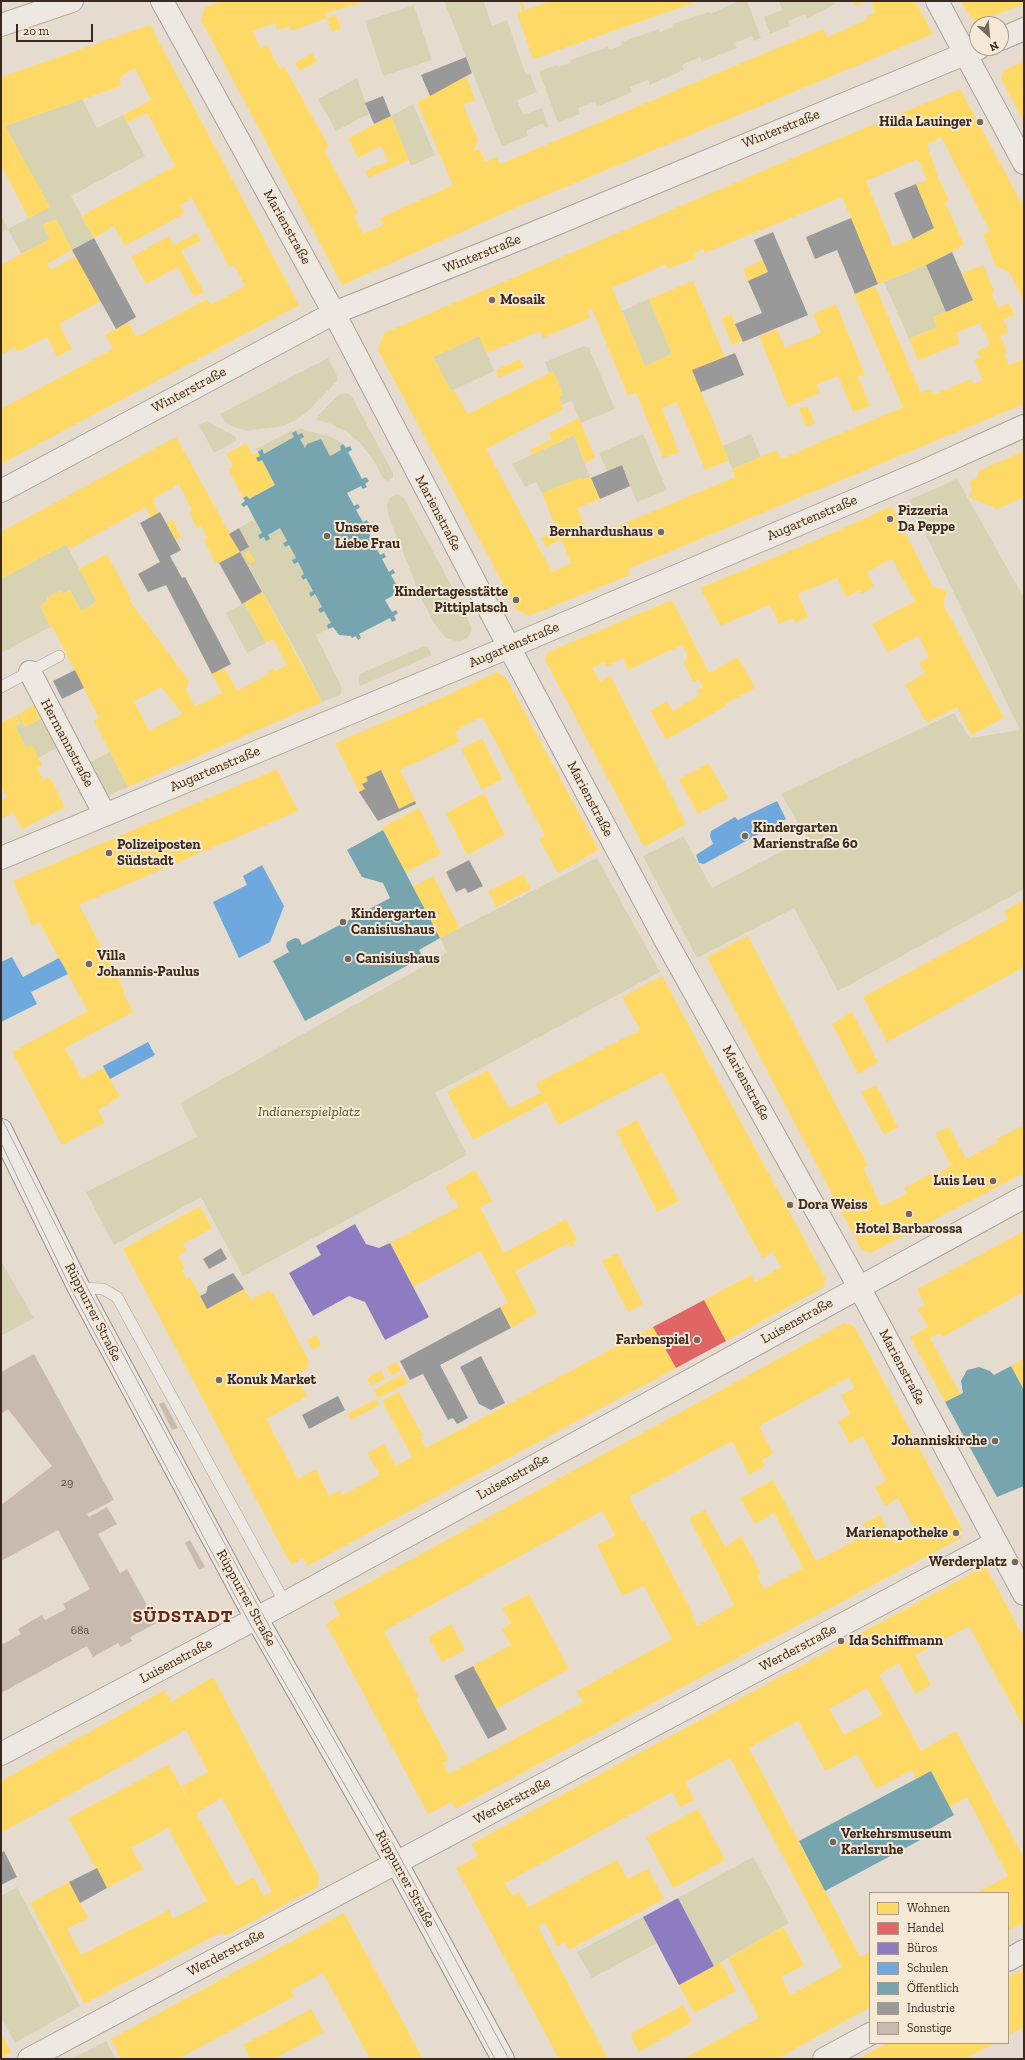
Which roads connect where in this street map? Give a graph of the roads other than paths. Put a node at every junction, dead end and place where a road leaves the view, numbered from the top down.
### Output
1 (72, 1) edge
2 (162, 1) edge
3 (937, 1) edge
4 (1, 25) edge
5 (1024, 29) edge
6 (1009, 36) edge
7 (969, 47) edge
8 (969, 52) edge
9 (974, 56) edge
10 (1024, 163) edge
11 (334, 313) junction
12 (1024, 426) edge
13 (1, 491) edge
14 (509, 647) junction
15 (59, 656) dead end
16 (30, 672) junction
17 (1, 687) edge
18 (105, 815) junction
19 (1, 858) edge
20 (3, 1139) edge
21 (1024, 1197) edge
22 (859, 1287) junction
23 (79, 1288) junction
24 (995, 1543) junction
25 (1024, 1594) edge
26 (285, 1603) junction
27 (256, 1619) junction
28 (1, 1754) edge
29 (396, 1862) junction
30 (1024, 1951) edge
31 (1009, 1959) edge
32 (869, 2035) edge
33 (29, 2059) edge
34 (502, 2059) edge
35 (824, 2059) edge

1 - 4 street
2 - 11 street, Marienstraße
3 - 7 street
5 - 6 street
8 - 11 street, Winterstraße
9 - 10 street
11 - 13 street, Winterstraße
11 - 14 street, Marienstraße
12 - 14 street, Augartenstraße
14 - 18 street, Augartenstraße
14 - 22 street, Marienstraße
15 - 16 lane
16 - 17 lane
16 - 18 street, Hermannstraße
18 - 19 street, Augartenstraße
20 - 23 street, Rüppurrer Straße
21 - 22 street, Luisenstraße
22 - 24 street, Marienstraße
22 - 26 street, Luisenstraße
23 - 26 lane
23 - 27 street, Rüppurrer Straße
24 - 25 street, Marienstraße
24 - 29 street, Werderstraße
26 - 27 street, Luisenstraße
27 - 28 street, Luisenstraße
27 - 29 street, Rüppurrer Straße
29 - 33 street, Werderstraße
29 - 34 street, Rüppurrer Straße
30 - 31 street
32 - 35 street

